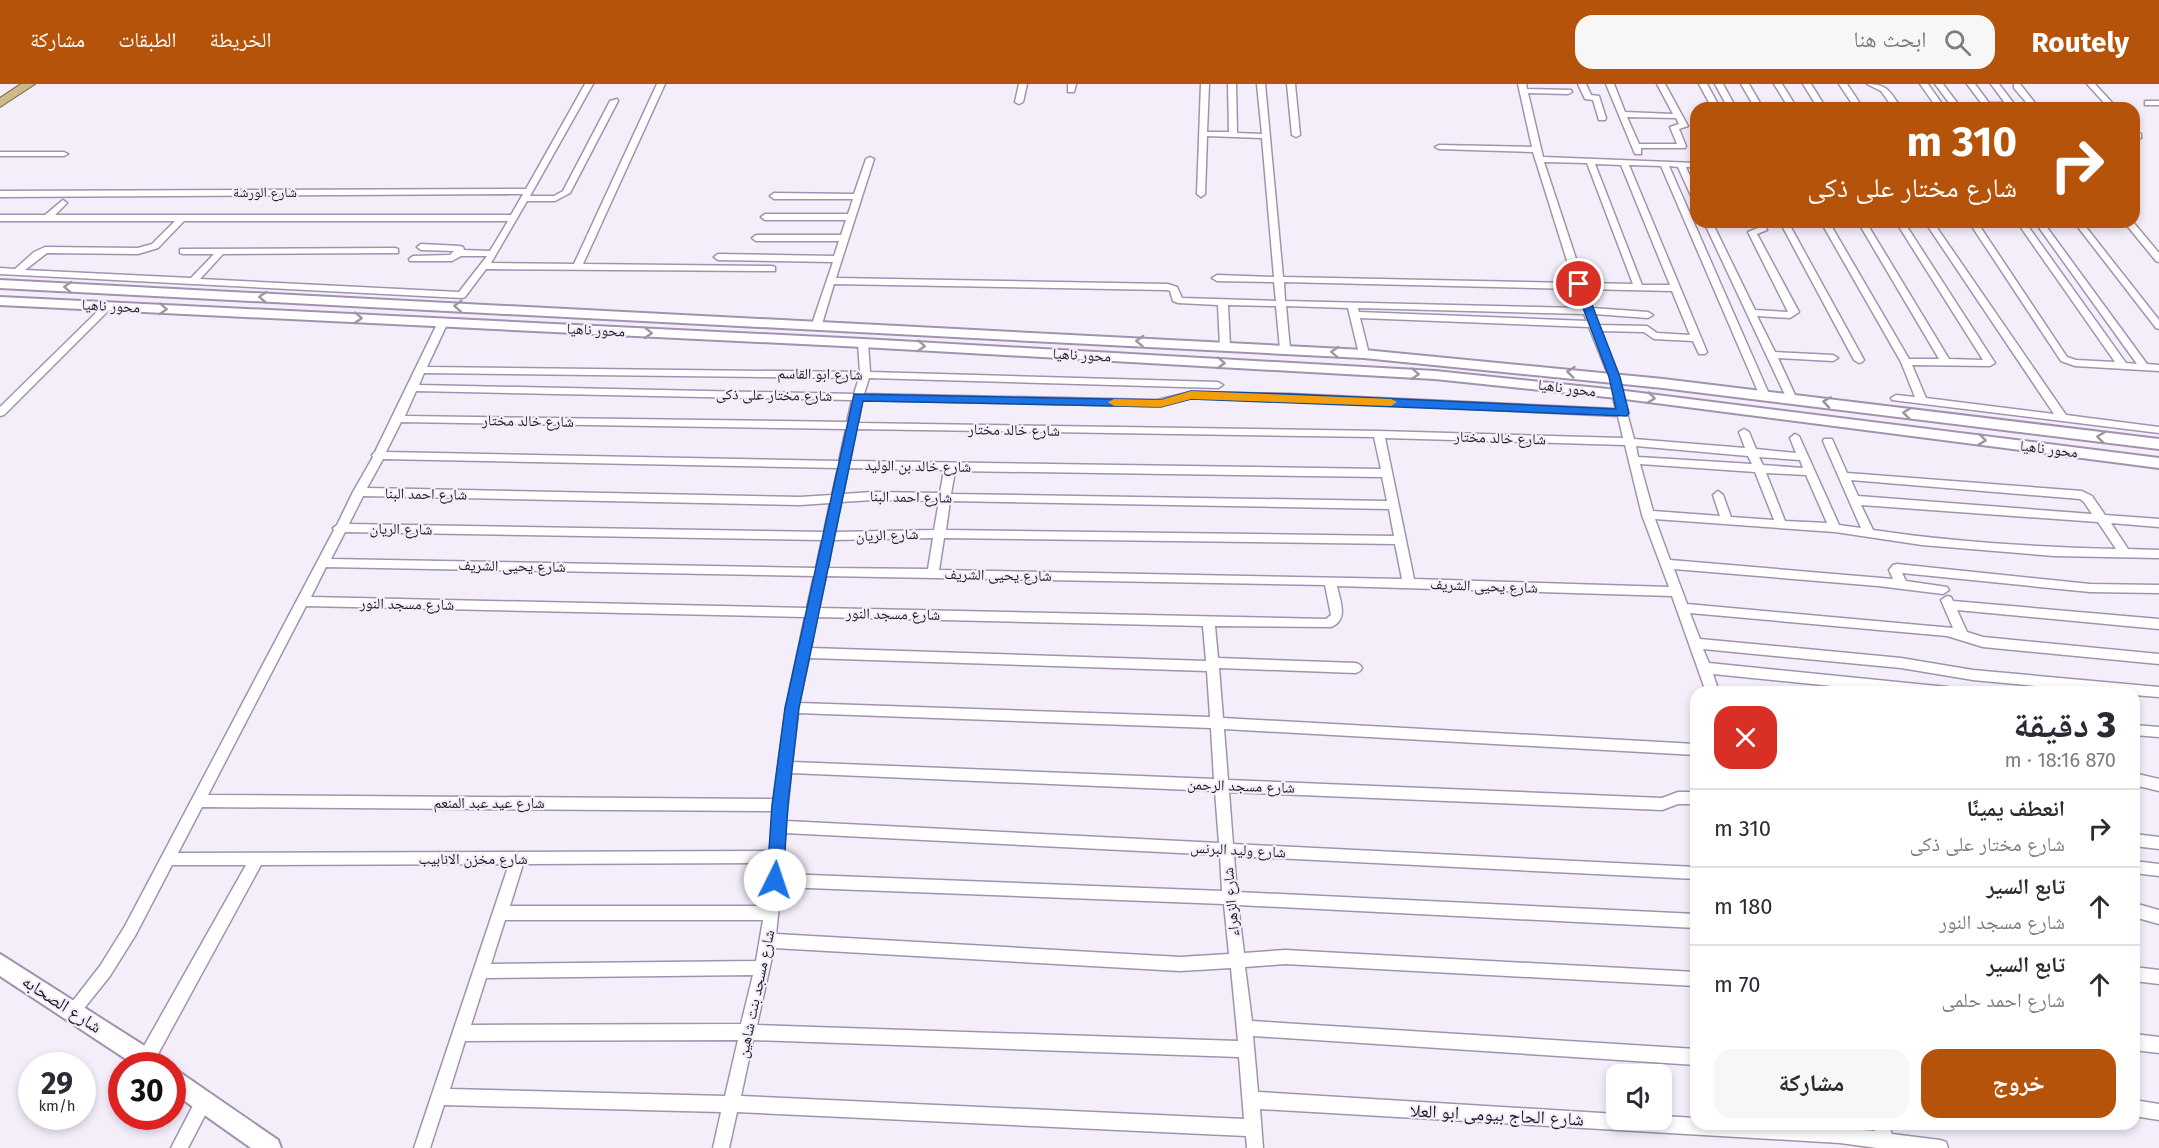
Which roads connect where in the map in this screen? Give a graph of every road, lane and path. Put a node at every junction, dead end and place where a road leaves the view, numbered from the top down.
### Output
1 (10, 84) edge
2 (29, 84) edge
3 (589, 84) edge
4 (661, 84) edge
5 (1023, 84) edge
6 (1205, 84) edge
7 (1232, 84) edge
8 (1261, 84) edge
9 (1291, 84) edge
10 (1582, 84) edge
11 (1610, 84) edge
12 (1661, 84) edge
13 (1703, 84) edge
14 (1719, 84) edge
15 (1744, 84) edge
16 (1778, 84) edge
17 (1807, 84) edge
18 (1843, 84) edge
19 (1871, 84) edge
20 (1924, 84) edge
21 (1939, 84) edge
22 (1971, 84) edge
23 (1995, 84) edge
24 (2091, 84) edge
25 (1886, 86) edge
26 (2017, 86) dead end
27 (1523, 87) edge
28 (0, 90) edge
29 (1568, 92) dead end
30 (614, 101) dead end
31 (1019, 102) dead end
32 (1713, 102) edge
33 (1729, 102) edge
34 (1755, 102) edge
35 (1789, 102) edge
36 (1818, 102) edge
37 (1855, 102) edge
38 (1894, 102) edge
39 (1937, 102) edge
40 (1952, 102) edge
41 (1985, 102) edge
42 (2009, 102) edge
43 (2030, 102) edge
44 (2107, 102) edge
45 (0, 103) edge
46 (2148, 103) dead end
47 (2159, 103) edge
48 (1621, 111) junction
49 (1675, 112) junction
50 (1682, 127) junction
51 (1690, 128) edge
52 (1204, 134) junction
53 (1233, 135) junction
54 (1296, 135) dead end
55 (1265, 136) junction
56 (1635, 146) junction
57 (1439, 147) dead end
58 (0, 154) edge
59 (64, 154) dead end
60 (1538, 155) junction
61 (870, 159) dead end
62 (1590, 160) junction
63 (1624, 162) junction
64 (1643, 163) junction
65 (1664, 164) junction
66 (1681, 164) junction
67 (1690, 165) edge
68 (1690, 177) edge
69 (0, 194) edge
70 (1201, 194) dead end
71 (527, 195) junction
72 (774, 196) dead end
73 (858, 196) junction
74 (63, 203) dead end
75 (765, 217) dead end
76 (852, 217) junction
77 (0, 218) edge
78 (46, 218) junction
79 (182, 218) junction
80 (514, 218) junction
81 (1690, 224) edge
82 (1692, 228) edge
83 (1711, 228) edge
84 (1763, 228) edge
85 (1787, 228) edge
86 (1829, 228) edge
87 (1866, 228) edge
88 (1904, 228) edge
89 (1933, 228) edge
90 (1977, 228) edge
91 (2025, 228) edge
92 (2043, 228) edge
93 (2083, 228) edge
94 (2133, 228) edge
95 (756, 238) dead end
96 (845, 238) junction
97 (422, 247) dead end
98 (183, 251) dead end
99 (221, 251) junction
100 (395, 251) dead end
101 (458, 253) junction
102 (493, 254) junction
103 (718, 257) dead end
104 (413, 259) dead end
105 (838, 259) junction
106 (2159, 259) edge
107 (484, 266) junction
108 (577, 267) junction
109 (772, 269) dead end
110 (0, 271) edge
111 (17, 272) junction
112 (1217, 278) dead end
113 (1278, 279) junction
114 (193, 281) junction
115 (832, 281) junction
116 (0, 284) edge
117 (1579, 284) junction
118 (1638, 286) junction
119 (1676, 288) junction
120 (0, 302) edge
121 (1223, 302) junction
122 (1280, 303) junction
123 (108, 306) junction
124 (516, 310) junction
125 (1353, 310) junction
126 (1588, 311) junction
127 (1751, 314) junction
128 (1648, 315) dead end
129 (443, 322) junction
130 (817, 324) junction
131 (506, 326) junction
132 (1594, 326) junction
133 (2159, 326) edge
134 (1696, 338) junction
135 (863, 343) junction
136 (1225, 346) junction
137 (1285, 350) junction
138 (1702, 352) dead end
139 (1364, 354) junction
140 (1771, 355) junction
141 (1833, 358) dead end
142 (1860, 360) dead end
143 (1905, 362) junction
144 (1946, 363) junction
145 (2123, 366) junction
146 (2145, 368) junction
147 (2159, 368) edge
148 (422, 370) junction
149 (865, 375) junction
150 (1614, 377) junction
151 (1218, 386) dead end
152 (412, 388) junction
153 (1617, 394) junction
154 (1764, 394) junction
155 (858, 397) junction
156 (1791, 397) junction
157 (1896, 398) dead end
158 (1922, 402) junction
159 (0, 413) edge
160 (1623, 413) junction
161 (398, 419) junction
162 (2063, 419) junction
163 (852, 428) junction
164 (2159, 430) edge
165 (1744, 432) dead end
166 (1379, 434) junction
167 (1795, 438) dead end
168 (1828, 441) dead end
169 (1630, 442) junction
170 (2159, 444) edge
171 (1752, 453) junction
172 (377, 455) junction
173 (1803, 457) junction
174 (1633, 460) junction
175 (2159, 463) edge
176 (844, 465) junction
177 (950, 467) junction
178 (1758, 468) junction
179 (1810, 472) junction
180 (1386, 473) junction
181 (1842, 476) junction
182 (358, 492) junction
183 (1718, 495) dead end
184 (945, 498) junction
185 (838, 499) junction
186 (1853, 500) junction
187 (1393, 505) junction
188 (1648, 515) junction
189 (2102, 519) junction
190 (1727, 520) junction
191 (2159, 523) edge
192 (1781, 524) junction
193 (339, 528) junction
194 (1835, 528) junction
195 (1868, 532) junction
196 (938, 534) junction
197 (830, 536) junction
198 (1399, 540) junction
199 (2125, 553) junction
200 (2159, 554) edge
201 (321, 563) junction
202 (1665, 564) junction
203 (823, 571) junction
204 (1936, 572) junction
205 (933, 574) junction
206 (1330, 581) junction
207 (1409, 583) junction
208 (1901, 584) junction
209 (2159, 589) edge
210 (1943, 590) junction
211 (1675, 592) junction
212 (302, 601) junction
213 (1950, 605) junction
214 (1681, 608) junction
215 (813, 612) junction
216 (1209, 621) junction
217 (2159, 624) edge
218 (1962, 635) junction
219 (1695, 643) junction
220 (804, 653) junction
221 (2159, 659) edge
222 (1212, 664) junction
223 (1356, 668) dead end
224 (1705, 668) junction
225 (1711, 686) edge
226 (1886, 686) edge
227 (2093, 686) edge
228 (2140, 690) edge
229 (2159, 692) edge
230 (792, 708) junction
231 (1217, 723) junction
232 (2140, 730) edge
233 (2159, 732) edge
234 (1690, 750) edge
235 (784, 767) junction
236 (2140, 779) edge
237 (2159, 785) edge
238 (1222, 786) junction
239 (1690, 798) edge
240 (198, 801) junction
241 (780, 805) junction
242 (778, 827) junction
243 (2140, 841) edge
244 (2159, 843) edge
245 (1227, 849) junction
246 (777, 857) junction
247 (168, 859) junction
248 (518, 859) junction
249 (256, 860) junction
250 (2140, 868) edge
251 (2159, 870) edge
252 (1690, 873) edge
253 (775, 880) junction
254 (1230, 898) junction
255 (2140, 912) edge
256 (500, 913) junction
257 (772, 913) junction
258 (2159, 917) edge
259 (1690, 921) edge
260 (768, 941) junction
261 (1237, 960) junction
262 (0, 964) edge
263 (762, 968) junction
264 (481, 971) junction
265 (2140, 975) edge
266 (2159, 977) edge
267 (1690, 979) edge
268 (73, 1011) junction
269 (1245, 1028) junction
270 (749, 1032) junction
271 (460, 1033) junction
272 (2140, 1043) edge
273 (2159, 1045) edge
274 (1247, 1049) junction
275 (135, 1052) edge
276 (155, 1052) edge
277 (1690, 1057) edge
278 (186, 1087) edge
279 (439, 1097) junction
280 (205, 1100) junction
281 (1252, 1100) junction
282 (732, 1104) junction
283 (2140, 1109) edge
284 (2159, 1112) edge
285 (1690, 1126) edge
286 (1253, 1128) junction
287 (1756, 1130) edge
288 (1882, 1130) edge
289 (1888, 1144) edge
290 (179, 1148) edge
291 (270, 1148) edge
292 (422, 1148) edge
293 (721, 1148) edge
294 (1255, 1148) edge
295 (1940, 1148) edge

1 - 28 main road
2 - 45 main road
3 - 71 street
4 - 108 street
5 - 31 street
6 - 52 street
7 - 53 street
8 - 55 street
9 - 54 street
10 - 48 street
11 - 48 street
12 - 49 street
13 - 32 street
14 - 33 street
15 - 34 street
16 - 35 street
17 - 36 street
18 - 37 street
19 - 25 street
20 - 39 street
21 - 40 street
22 - 41 street
23 - 42 street
24 - 44 street
25 - 38 street
26 - 43 street
27 - 29 street
27 - 60 street
30 - 71 street, شارع الورشة
46 - 47 street
48 - 49 street
48 - 56 street
49 - 50 street
50 - 51 street
50 - 56 street
52 - 53 street
52 - 70 street
53 - 55 street
55 - 113 street
56 - 64 street
57 - 60 street
58 - 59 street
60 - 62 street
60 - 117 street
61 - 73 street
62 - 63 street
62 - 118 street
63 - 64 street
63 - 119 street
64 - 65 street
65 - 66 street
65 - 81 street
66 - 67 street
66 - 68 street
69 - 71 street, شارع الورشة
71 - 80 street
72 - 73 street
73 - 76 street
74 - 78 street
75 - 76 street
76 - 96 street
77 - 78 street
78 - 79 street
79 - 80 street
79 - 111 street
80 - 102 street
82 - 154 street
83 - 127 street
84 - 127 street
85 - 142 street
86 - 143 street
87 - 144 street
88 - 144 street
89 - 162 street
90 - 145 street
91 - 145 street
92 - 146 street
93 - 133 street
94 - 106 street
95 - 96 street
96 - 105 street
97 - 101 street
98 - 99 street
99 - 100 street
99 - 114 street
101 - 102 street
101 - 104 street
102 - 107 street
103 - 105 street
105 - 115 street
107 - 108 street
107 - 114 street
108 - 109 street
110 - 111 street
111 - 114 street
112 - 113 street
113 - 117 street
113 - 122 street
115 - 121 street
115 - 130 street
124 -> 116 main road, محور ناهيا
117 - 118 street
117 - 126 street
118 - 119 street
119 - 134 street
120 - 123 main road, محور ناهيا
121 - 122 street
121 - 136 street
122 - 125 street
122 - 137 street
123 -> 129 main road, محور ناهيا
123 - 159 street
124 - 130 main road, محور ناهيا
124 - 131 main road
125 - 126 street
125 - 132 street
125 - 139 street
126 - 128 street
126 - 132 street
127 - 140 street
129 - 131 main road, محور ناهيا
129 - 148 street
136 -> 130 main road, محور ناهيا
131 -> 135 main road, محور ناهيا
132 - 134 street
132 - 150 street
134 - 138 street
135 - 149 street, شارع مسجد بنت شاهين
135 -> 153 main road, محور ناهيا
136 - 137 main road, محور ناهيا
139 -> 137 main road, محور ناهيا
150 -> 139 main road, محور ناهيا
140 - 141 street
140 - 156 street
143 - 144 street
143 - 158 street
145 - 146 street
146 - 147 street
148 - 149 street, شارع ابو القاسم
148 - 152 street
149 - 151 street, شارع ابو القاسم
149 - 155 street, شارع مسجد بنت شاهين
150 - 153 main road
150 - 154 main road, محور ناهيا
152 - 155 street, شارع مختار على ذكى
152 - 161 street
153 - 160 street
153 -> 175 main road, محور ناهيا
154 - 156 main road, محور ناهيا
155 - 160 street, شارع مختار على ذكى
155 - 163 street, شارع مسجد بنت شاهين
170 -> 156 main road, محور ناهيا
157 - 158 street
158 - 162 street
160 - 169 street
161 - 163 street, شارع خالد مختار
161 - 172 street
162 - 164 street
163 - 166 street, شارع خالد مختار
163 - 176 street, شارع مسجد بنت شاهين
165 - 171 street
166 - 169 street, شارع خالد مختار
166 - 180 street
167 - 173 street
168 - 181 street
169 - 171 street, شارع خالد مختار
169 - 174 street
171 - 173 street, شارع خالد مختار
171 - 178 street
172 - 176 street, شارع خالد بن الوليد
172 - 182 street
173 - 179 street
174 - 178 street
174 - 188 street
176 - 177 street, شارع خالد بن الوليد
176 - 185 street, شارع مسجد بنت شاهين
177 - 180 street, شارع خالد بن الوليد
177 - 184 street
178 - 179 street
178 - 192 street
179 - 194 street
180 - 187 street
181 - 186 street
181 - 189 street
182 - 185 street, شارع احمد البنا
182 - 193 street
183 - 190 street
184 - 185 street, شارع احمد البنا
184 - 187 street, شارع احمد البنا
184 - 196 street
185 - 197 street, شارع مسجد بنت شاهين
186 - 189 street
186 - 195 street
187 - 198 street
188 - 190 street
188 - 202 street
189 - 191 street
189 - 199 street
190 - 192 street
192 - 194 street
193 - 197 street, شارع الريان
193 - 201 street
194 - 195 street
195 - 199 street
196 - 197 street, شارع الريان
196 - 198 street, شارع الريان
196 - 205 street
197 - 203 street, شارع مسجد بنت شاهين
198 - 207 street
199 - 200 street
201 - 203 street, شارع يحيى الشريف
201 - 212 street
202 - 208 street
202 - 211 street
203 - 205 street, شارع يحيى الشريف
203 - 215 street, شارع مسجد بنت شاهين
204 - 208 street
204 - 209 street
204 - 210 street
205 - 206 street, شارع يحيى الشريف
206 - 207 street, شارع يحيى الشريف
206 - 216 street, شارع مسجد النور
207 - 211 street, شارع يحيى الشريف
208 - 210 street
210 - 213 street
211 - 214 street
212 - 215 street, شارع مسجد النور
212 - 240 street
213 - 217 street
213 - 218 street
214 - 218 street
214 - 219 street
215 - 216 street, شارع مسجد النور
215 - 220 street, شارع مسجد بنت شاهين
216 - 222 street, شارع الزهراء
218 - 221 street
219 - 224 street
219 - 227 street
220 - 222 street
220 - 230 street, شارع مسجد بنت شاهين
222 - 223 street
222 - 231 street, شارع الزهراء
224 - 225 street
224 - 226 street
228 - 229 street
230 - 231 street
230 - 235 street, شارع مسجد بنت شاهين
231 - 234 street
231 - 238 street, شارع الزهراء
232 - 233 street
235 - 238 street, شارع مسجد الرحمن
235 - 241 street, شارع مسجد بنت شاهين
236 - 237 street
238 - 239 street, شارع مسجد الرحمن
238 - 245 street, شارع الزهراء
240 - 241 street, شارع عيد عبد المنعم
240 - 247 street
241 - 242 street, شارع مسجد بنت شاهين
242 - 245 street, شارع وليد البرنس
242 - 246 street, شارع مسجد بنت شاهين
243 - 244 street
245 - 252 street, شارع وليد البرنس
245 - 254 street, شارع الزهراء
246 - 248 street, شارع مخزن الانابيب
246 - 253 street, شارع مسجد بنت شاهين
247 - 249 street, شارع مخزن الانابيب
247 - 268 street
248 - 249 street, شارع مخزن الانابيب
248 - 256 street
249 - 276 street
250 - 251 street
253 - 254 street
253 - 257 street, شارع مسجد بنت شاهين
254 - 259 street
254 - 261 street, شارع الزهراء
255 - 258 street
256 - 257 street
256 - 264 street
257 - 260 street, شارع مسجد بنت شاهين
260 - 261 street
260 - 263 street, شارع مسجد بنت شاهين
261 - 267 street
261 - 269 street, شارع الزهراء
262 - 268 main road, شارع الصحابه
263 - 264 street
263 - 270 street, شارع مسجد بنت شاهين
264 - 271 street
265 - 266 street
268 - 275 main road, شارع الصحابه
269 - 274 street, شارع الزهراء
269 - 277 street
270 - 271 street
270 - 274 street
270 - 282 street, شارع مسجد بنت شاهين
271 - 279 street
272 - 273 street
274 - 281 street, شارع الزهراء
278 - 280 main road
279 - 282 street
279 - 292 street
280 - 290 street
280 - 291 main road
281 - 285 street, شارع الحاج بيومى ابو العلا
281 - 286 street, شارع الزهراء
282 - 286 street
282 - 293 street, شارع مسجد بنت شاهين
283 - 284 street
286 - 294 street, شارع الزهراء
287 - 289 street, شارع الحاج بيومى ابو العلا
288 - 289 street
289 - 295 street, شارع الحاج بيومى ابو العلا

